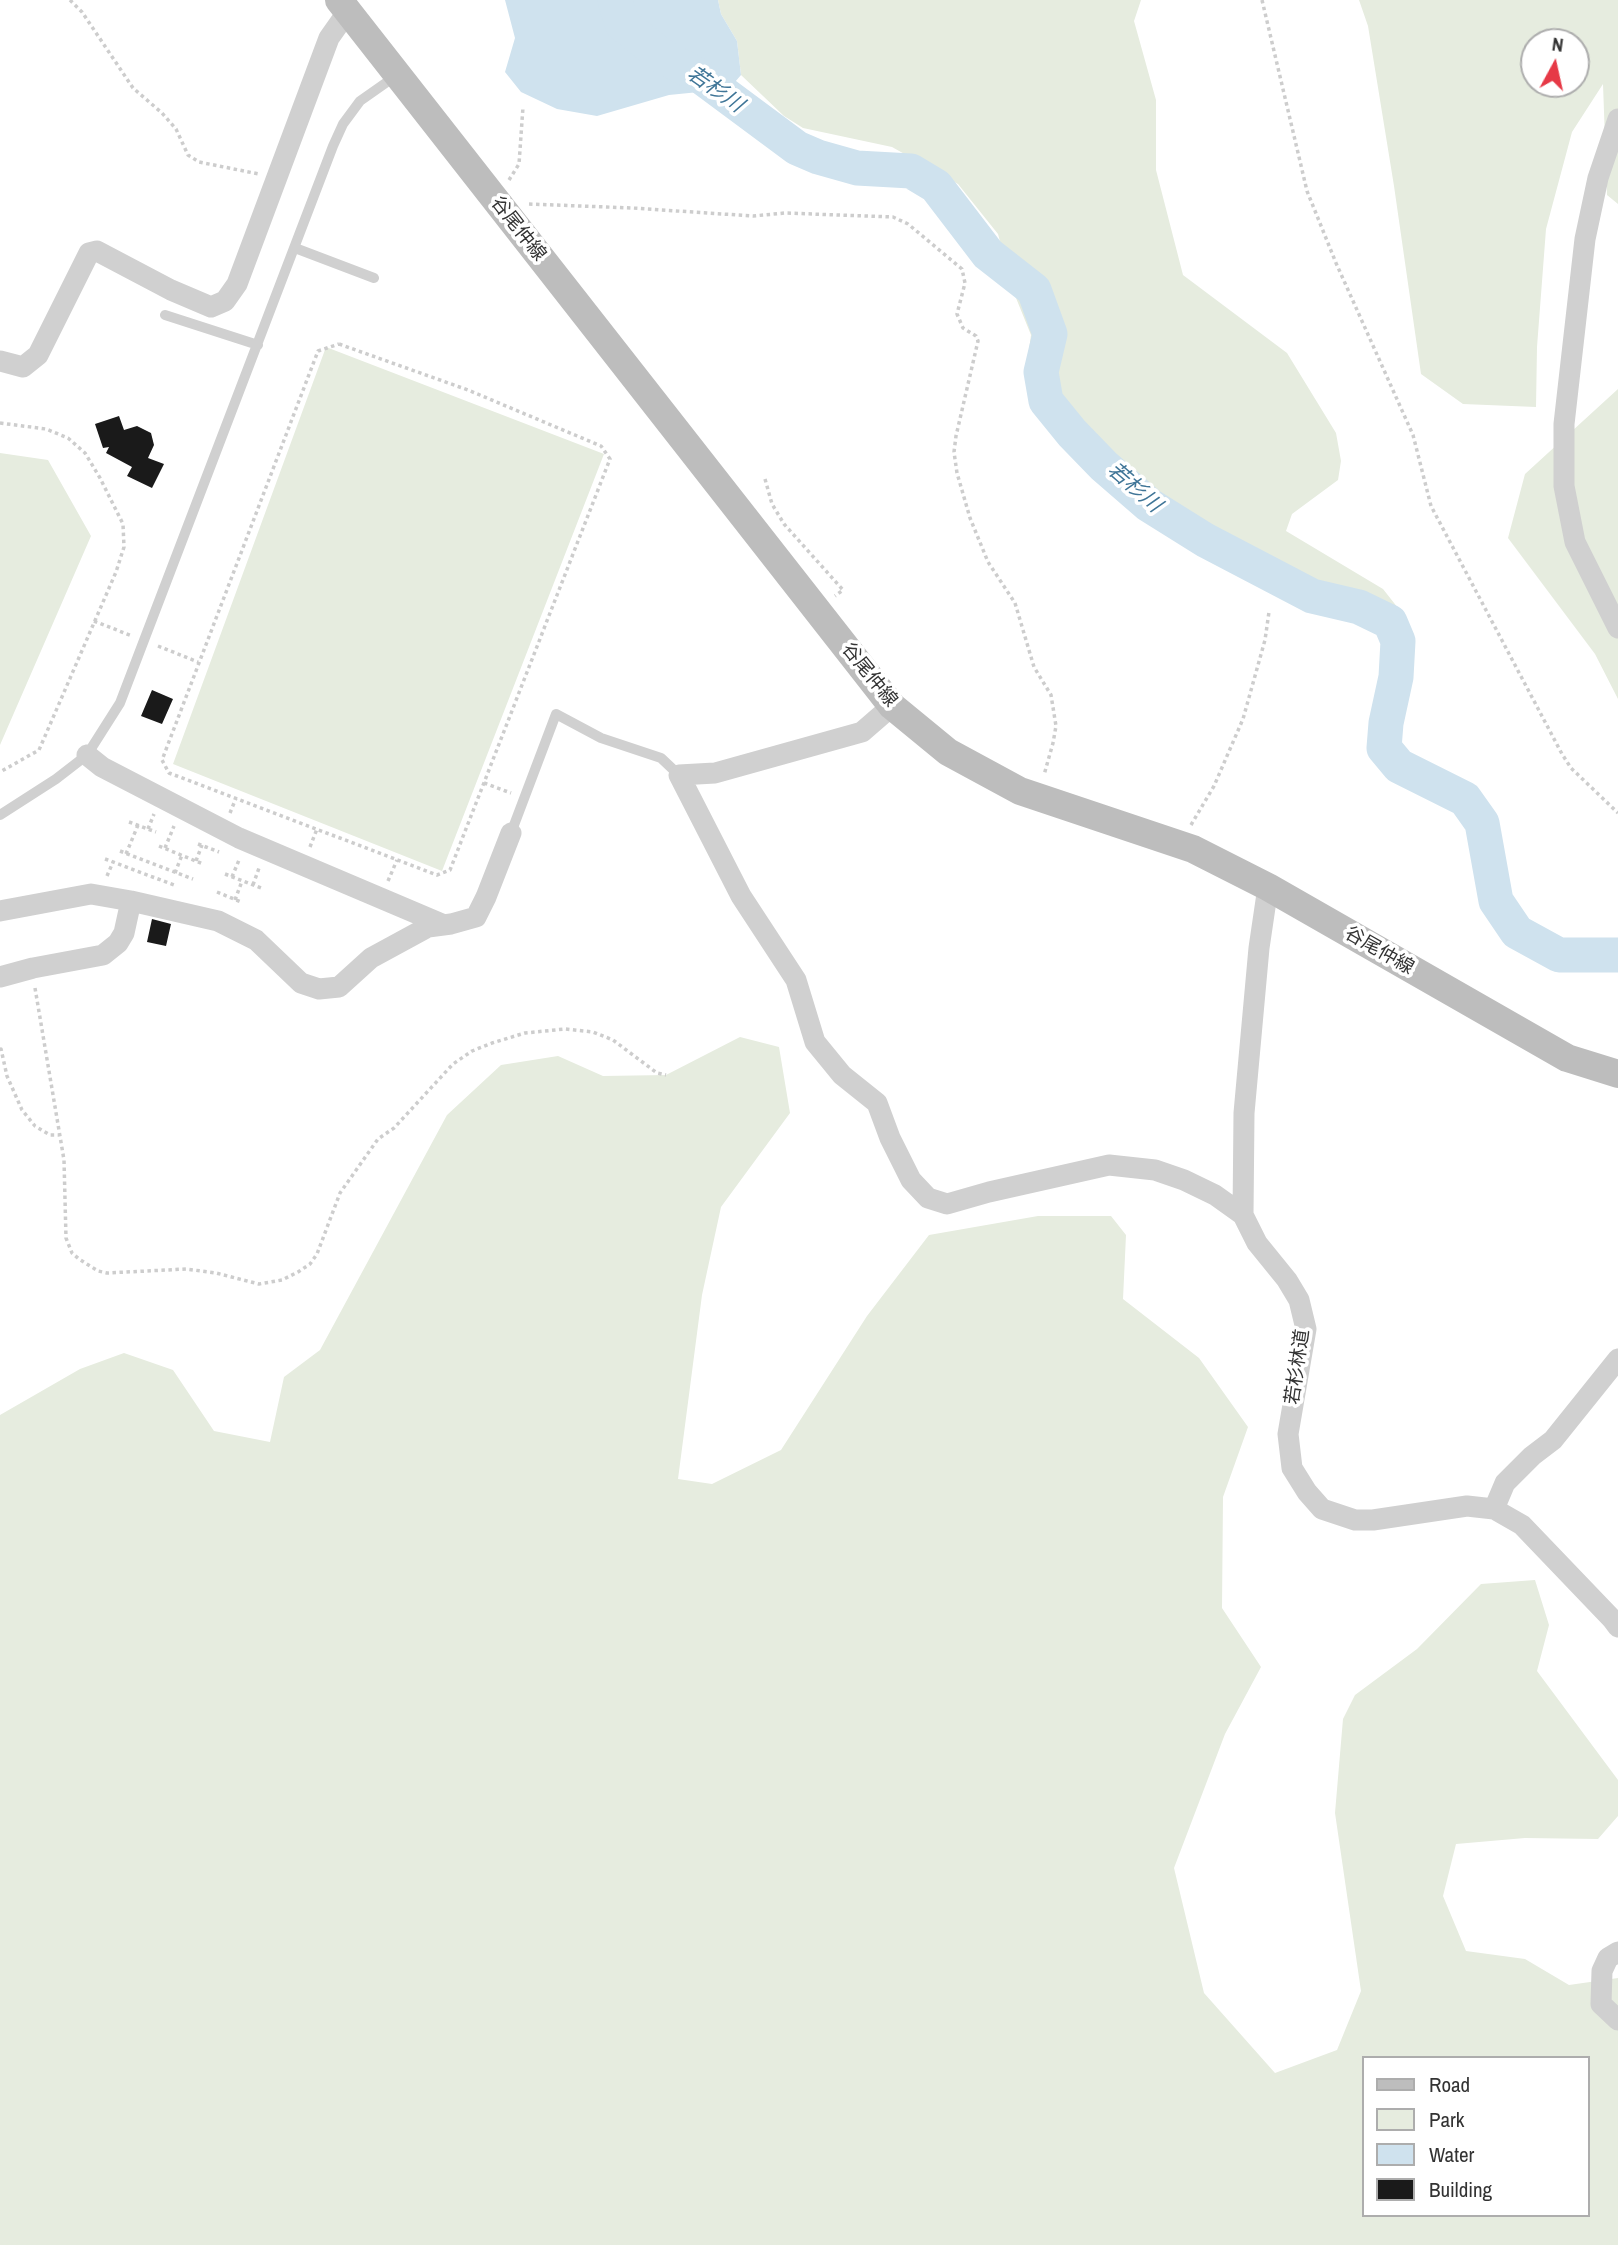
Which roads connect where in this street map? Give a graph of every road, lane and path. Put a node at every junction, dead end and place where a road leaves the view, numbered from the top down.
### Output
1 (70, 0) edge
2 (1262, 0) edge
3 (343, 5) edge
4 (397, 75) junction
5 (523, 107) dead end
6 (1618, 119) edge
7 (276, 178) junction
8 (499, 205) junction
9 (295, 248) junction
10 (374, 278) dead end
11 (164, 315) dead end
12 (258, 345) junction
13 (0, 361) edge
14 (0, 423) edge
15 (765, 479) dead end
16 (816, 609) junction
17 (1269, 612) dead end
18 (1618, 628) edge
19 (892, 706) junction
20 (86, 755) junction
21 (0, 772) edge
22 (679, 775) junction
23 (484, 783) junction
24 (1038, 797) junction
25 (524, 798) junction
26 (155, 812) dead end
27 (1618, 813) edge
28 (0, 815) edge
29 (176, 821) dead end
30 (130, 822) dead end
31 (138, 825) junction
32 (148, 829) junction
33 (156, 832) dead end
34 (511, 833) joint
35 (202, 845) dead end
36 (1179, 845) junction
37 (159, 846) dead end
38 (165, 848) junction
39 (120, 851) dead end
40 (126, 853) junction
41 (182, 855) junction
42 (105, 859) dead end
43 (239, 860) dead end
44 (196, 861) junction
45 (203, 864) dead end
46 (259, 868) dead end
47 (175, 873) junction
48 (225, 874) dead end
49 (232, 877) junction
50 (193, 879) dead end
51 (242, 881) junction
52 (174, 884) dead end
53 (253, 885) junction
54 (1268, 887) junction
55 (264, 889) dead end
56 (217, 892) dead end
57 (235, 900) junction
58 (131, 901) junction
59 (241, 902) dead end
60 (0, 911) edge
61 (445, 925) junction
62 (33, 968) junction
63 (0, 977) edge
64 (0, 1050) edge
65 (1618, 1074) edge
66 (666, 1075) dead end
67 (60, 1135) junction
68 (1242, 1215) junction
69 (1618, 1359) edge
70 (1494, 1509) junction
71 (1618, 1627) edge
72 (1618, 1952) edge
73 (1618, 2020) edge

1 - 7 path
2 - 27 path
3 - 4 main road, 谷尾仲線
3 - 7 street
4 - 8 main road, 谷尾仲線
4 - 9 lane
5 - 8 path
6 - 18 street
7 - 13 street
8 - 16 main road, 谷尾仲線
8 - 24 path
9 - 10 lane
9 - 12 lane
11 - 12 lane
12 - 20 lane
14 - 21 path
15 - 16 path
16 - 19 main road, 谷尾仲線
17 - 36 path
19 - 22 street
19 - 24 main road, 谷尾仲線
20 - 28 lane
20 - 61 street
22 - 25 lane
22 - 68 street
23 - 23 path
23 - 25 path
24 - 36 main road, 谷尾仲線
25 - 34 lane
26 - 32 path
29 - 38 path
30 - 31 path
31 - 32 path
31 - 40 path
32 - 33 path
34 - 61 street
35 - 44 path
36 - 54 main road, 谷尾仲線
37 - 38 path
38 - 41 path
39 - 40 path
40 - 47 path
41 - 44 path
41 - 47 path
42 - 52 path
43 - 49 path
44 - 45 path
46 - 53 path
47 - 50 path
48 - 49 path
49 - 51 path
51 - 53 path
51 - 57 path
53 - 55 path
54 - 65 main road, 谷尾仲線
54 - 68 street
56 - 57 path
57 - 59 path
58 - 60 street
58 - 61 street
58 - 62 street
62 - 63 street
62 - 67 path
64 - 67 path
66 - 67 path
68 - 70 street, 若杉林道
69 - 70 street
70 - 71 street, 若杉林道
72 - 73 street

